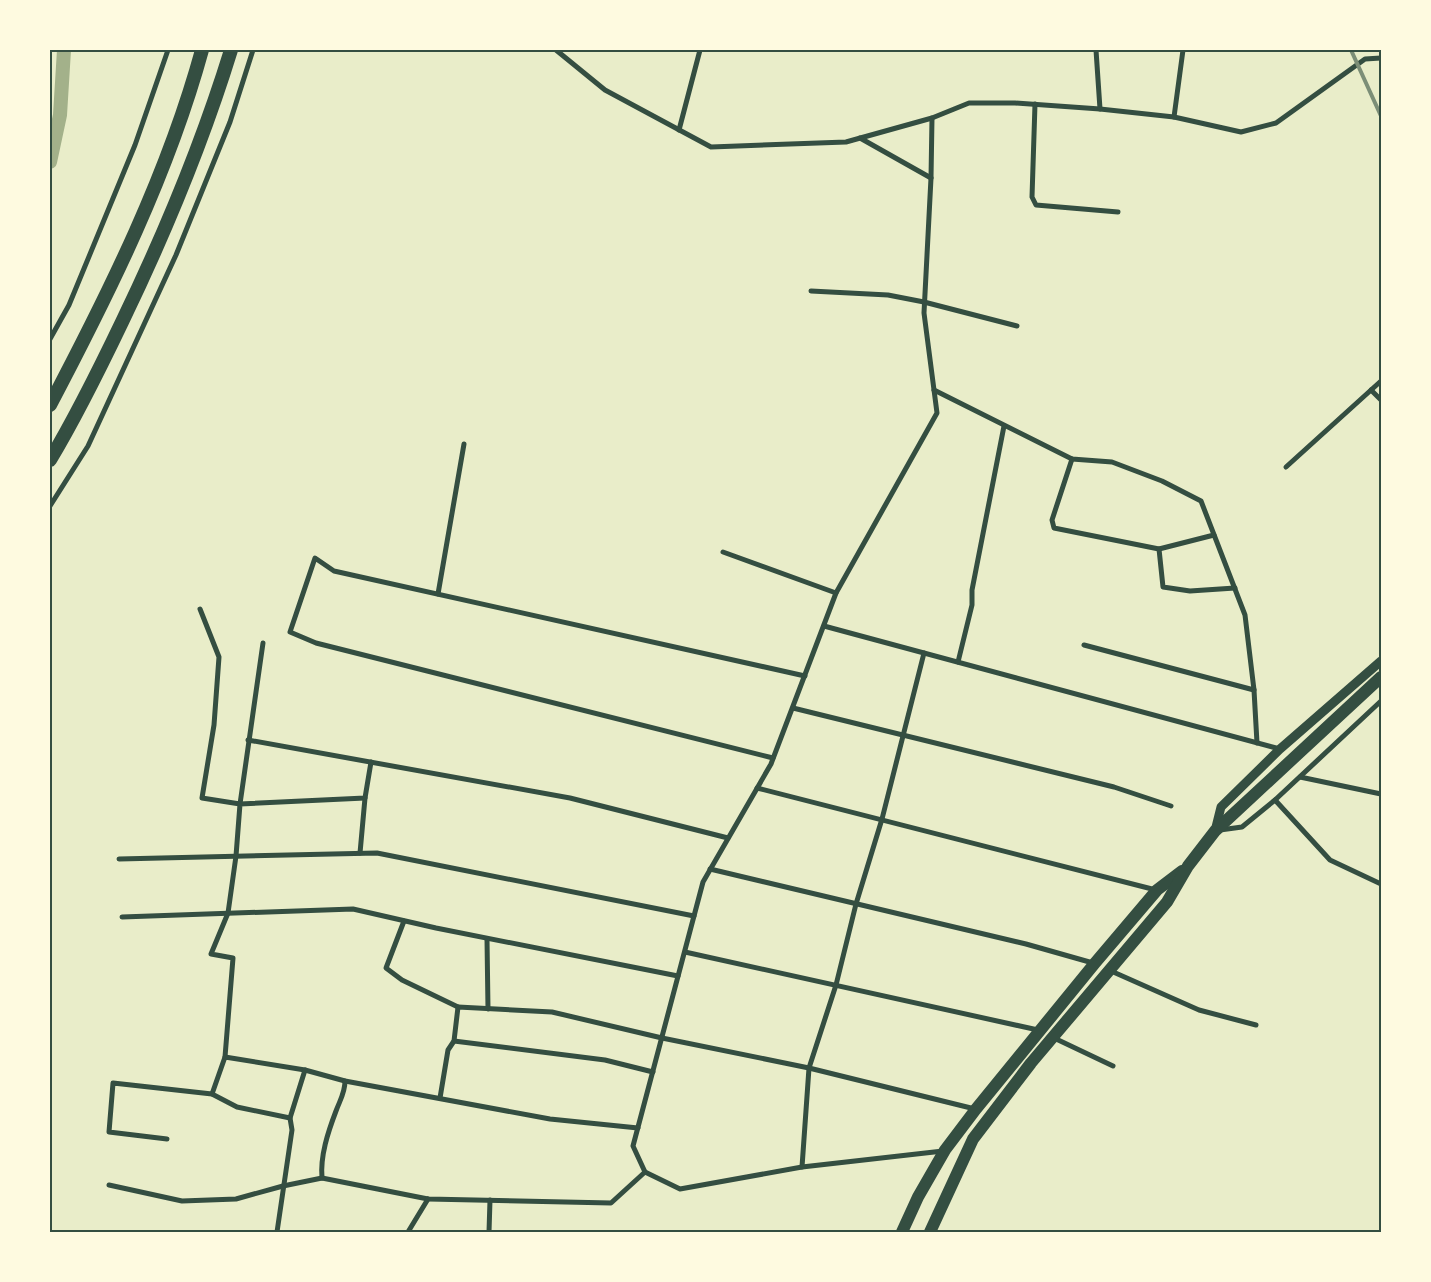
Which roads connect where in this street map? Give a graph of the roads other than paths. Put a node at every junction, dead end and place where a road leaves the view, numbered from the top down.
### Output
1 (168, 50) edge
2 (202, 50) edge
3 (231, 50) edge
4 (253, 50) edge
5 (556, 50) edge
6 (700, 50) edge
7 (1096, 50) edge
8 (1182, 50) edge
9 (1381, 58) edge
10 (1034, 104) junction
11 (1100, 109) junction
12 (1174, 117) junction
13 (932, 118) junction
14 (680, 130) junction
15 (860, 138) junction
16 (931, 178) junction
17 (1118, 212) dead end
18 (811, 291) dead end
19 (924, 302) junction
20 (1017, 326) dead end
21 (50, 339) edge
22 (1381, 381) edge
23 (934, 390) junction
24 (1371, 390) junction
25 (1381, 400) edge
26 (50, 404) edge
27 (1004, 426) junction
28 (464, 444) dead end
29 (1072, 459) junction
30 (50, 460) edge
31 (1286, 467) dead end
32 (50, 506) edge
33 (1214, 534) junction
34 (1159, 549) junction
35 (723, 552) dead end
36 (1235, 588) junction
37 (836, 593) junction
38 (438, 594) junction
39 (200, 608) dead end
40 (824, 626) junction
41 (263, 644) dead end
42 (1084, 645) dead end
43 (924, 653) junction
44 (1381, 661) edge
45 (958, 662) junction
46 (805, 676) junction
47 (1381, 677) edge
48 (1254, 690) junction
49 (1381, 701) edge
50 (792, 708) junction
51 (904, 735) junction
52 (248, 740) junction
53 (1257, 743) junction
54 (1280, 749) junction
55 (773, 758) junction
56 (371, 762) junction
57 (1300, 777) junction
58 (757, 788) junction
59 (1381, 794) edge
60 (365, 798) junction
61 (1275, 800) junction
62 (240, 804) junction
63 (1171, 806) dead end
64 (882, 819) junction
65 (1215, 831) junction
66 (728, 838) junction
67 (360, 853) junction
68 (236, 856) junction
69 (119, 859) dead end
70 (1188, 866) junction
71 (710, 869) junction
72 (1381, 884) edge
73 (1158, 890) junction
74 (856, 904) junction
75 (228, 913) junction
76 (694, 916) junction
77 (122, 917) dead end
78 (404, 921) junction
79 (487, 939) junction
80 (684, 952) junction
81 (1095, 963) junction
82 (1109, 970) junction
83 (678, 976) junction
84 (836, 985) junction
85 (458, 1007) junction
86 (488, 1009) junction
87 (1256, 1025) dead end
88 (1040, 1030) junction
89 (1054, 1037) junction
90 (662, 1038) junction
91 (454, 1041) junction
92 (224, 1057) junction
93 (1113, 1066) dead end
94 (809, 1068) junction
95 (304, 1070) junction
96 (653, 1072) junction
97 (346, 1081) junction
98 (212, 1094) junction
99 (440, 1098) junction
100 (976, 1109) junction
101 (290, 1118) junction
102 (638, 1128) junction
103 (167, 1139) dead end
104 (945, 1150) junction
105 (802, 1167) junction
106 (645, 1172) junction
107 (322, 1178) junction
108 (109, 1185) dead end
109 (283, 1186) junction
110 (428, 1198) junction
111 (490, 1200) junction
112 (277, 1232) edge
113 (408, 1232) edge
114 (488, 1232) edge
115 (902, 1232) edge
116 (930, 1232) edge

1 - 21 street
2 - 26 highway
3 - 30 highway
4 - 32 street
5 - 14 street
6 - 14 street
7 - 11 street
8 - 12 street
9 - 12 street
10 - 11 street
10 - 13 street
10 - 17 street
11 - 12 street
13 - 15 street
13 - 16 street
14 - 15 street
15 - 16 street
16 - 19 street
18 - 19 street
19 - 20 street
19 - 23 street
22 - 24 street
23 - 27 street
23 - 37 street
24 - 25 street
24 - 31 street
27 - 29 street
27 - 45 street
28 - 38 street
29 - 33 street
29 - 34 street
33 - 34 street
33 - 36 street
34 - 36 street
35 - 37 street
36 - 48 street
37 - 40 street
38 - 46 street
38 - 55 street
39 - 62 street
40 - 43 street
40 - 46 street
41 - 52 street
42 - 48 street
43 - 45 street
43 - 51 street
44 - 54 street
45 - 53 street
46 - 50 street
47 - 65 main road
48 - 53 street
49 - 57 street
50 - 51 street
50 - 55 street
51 - 63 street
51 - 64 street
52 - 56 street
52 - 62 street
53 - 54 street
54 - 65 street
55 - 58 street
56 - 60 street
56 - 66 street
57 - 59 street
57 - 61 street
58 - 64 street
58 - 66 street
60 - 62 street
60 - 67 street
61 - 65 street
61 - 72 street
62 - 68 street
64 - 73 street
64 - 74 street
65 - 70 main road
66 - 71 street
67 - 68 street
67 - 76 street
68 - 69 street
68 - 75 street
70 - 73 main road
70 - 82 main road
71 - 74 street
71 - 76 street
73 - 81 main road
74 - 81 street
74 - 84 street
75 - 77 street
75 - 78 street
75 - 92 street
76 - 80 street
78 - 79 street
78 - 85 street
79 - 83 street
79 - 86 street
80 - 83 street
80 - 84 street
81 - 88 main road
82 - 87 street
82 - 89 main road
83 - 90 street
84 - 88 street
84 - 94 street
85 - 86 street
85 - 91 street
86 - 90 street
88 - 100 main road
89 - 93 street
89 - 116 main road
90 - 94 street
90 - 96 street
91 - 96 street
91 - 99 street
92 - 95 street
92 - 98 street
94 - 100 street
94 - 105 street
95 - 97 street
95 - 101 street
96 - 102 street
97 - 99 street
97 - 107 street
98 - 101 street
98 - 103 street
99 - 102 street
100 - 104 main road
101 - 109 street
102 - 106 street
104 - 105 street
104 - 115 main road
105 - 106 street
106 - 111 street
107 - 109 street
107 - 110 street
108 - 109 street
109 - 112 street
110 - 111 street
110 - 113 street
111 - 114 street

